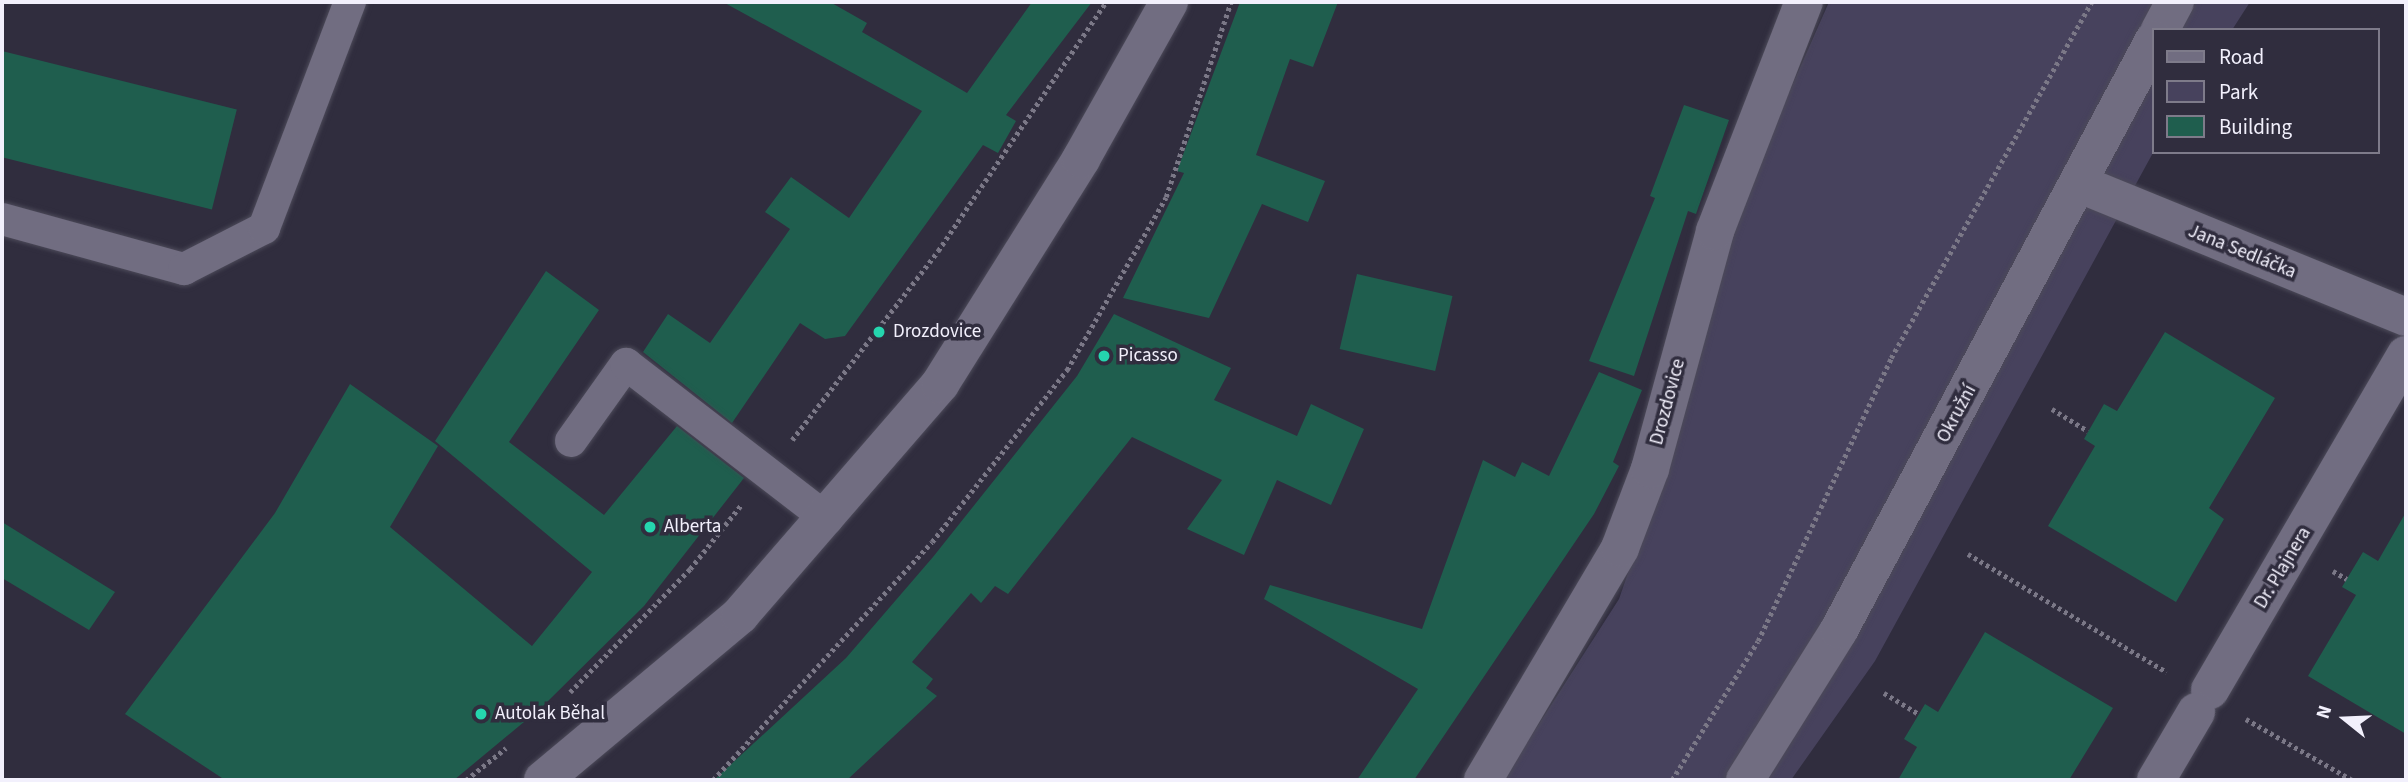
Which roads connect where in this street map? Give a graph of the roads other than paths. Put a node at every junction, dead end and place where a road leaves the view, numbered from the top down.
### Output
1 (350, 2) edge
2 (1168, 2) edge
3 (1804, 2) edge
4 (2175, 2) edge
5 (2161, 28) edge
6 (2152, 44) edge
7 (2080, 184) junction
8 (2, 219) edge
9 (2406, 317) edge
10 (2406, 355) edge
11 (571, 441) dead end
12 (827, 519) junction
13 (543, 780) edge
14 (1483, 780) edge
15 (1745, 780) edge
16 (2157, 780) edge

1 - 8 lane
2 - 12 street
3 - 14 street, Drozdovice
4 - 5 street
6 - 7 street, Okružní
7 - 9 street, Jana Sedláčka
7 - 15 street, Okružní
10 - 16 street, Dr. Plajnera
11 - 12 lane
12 - 13 street

